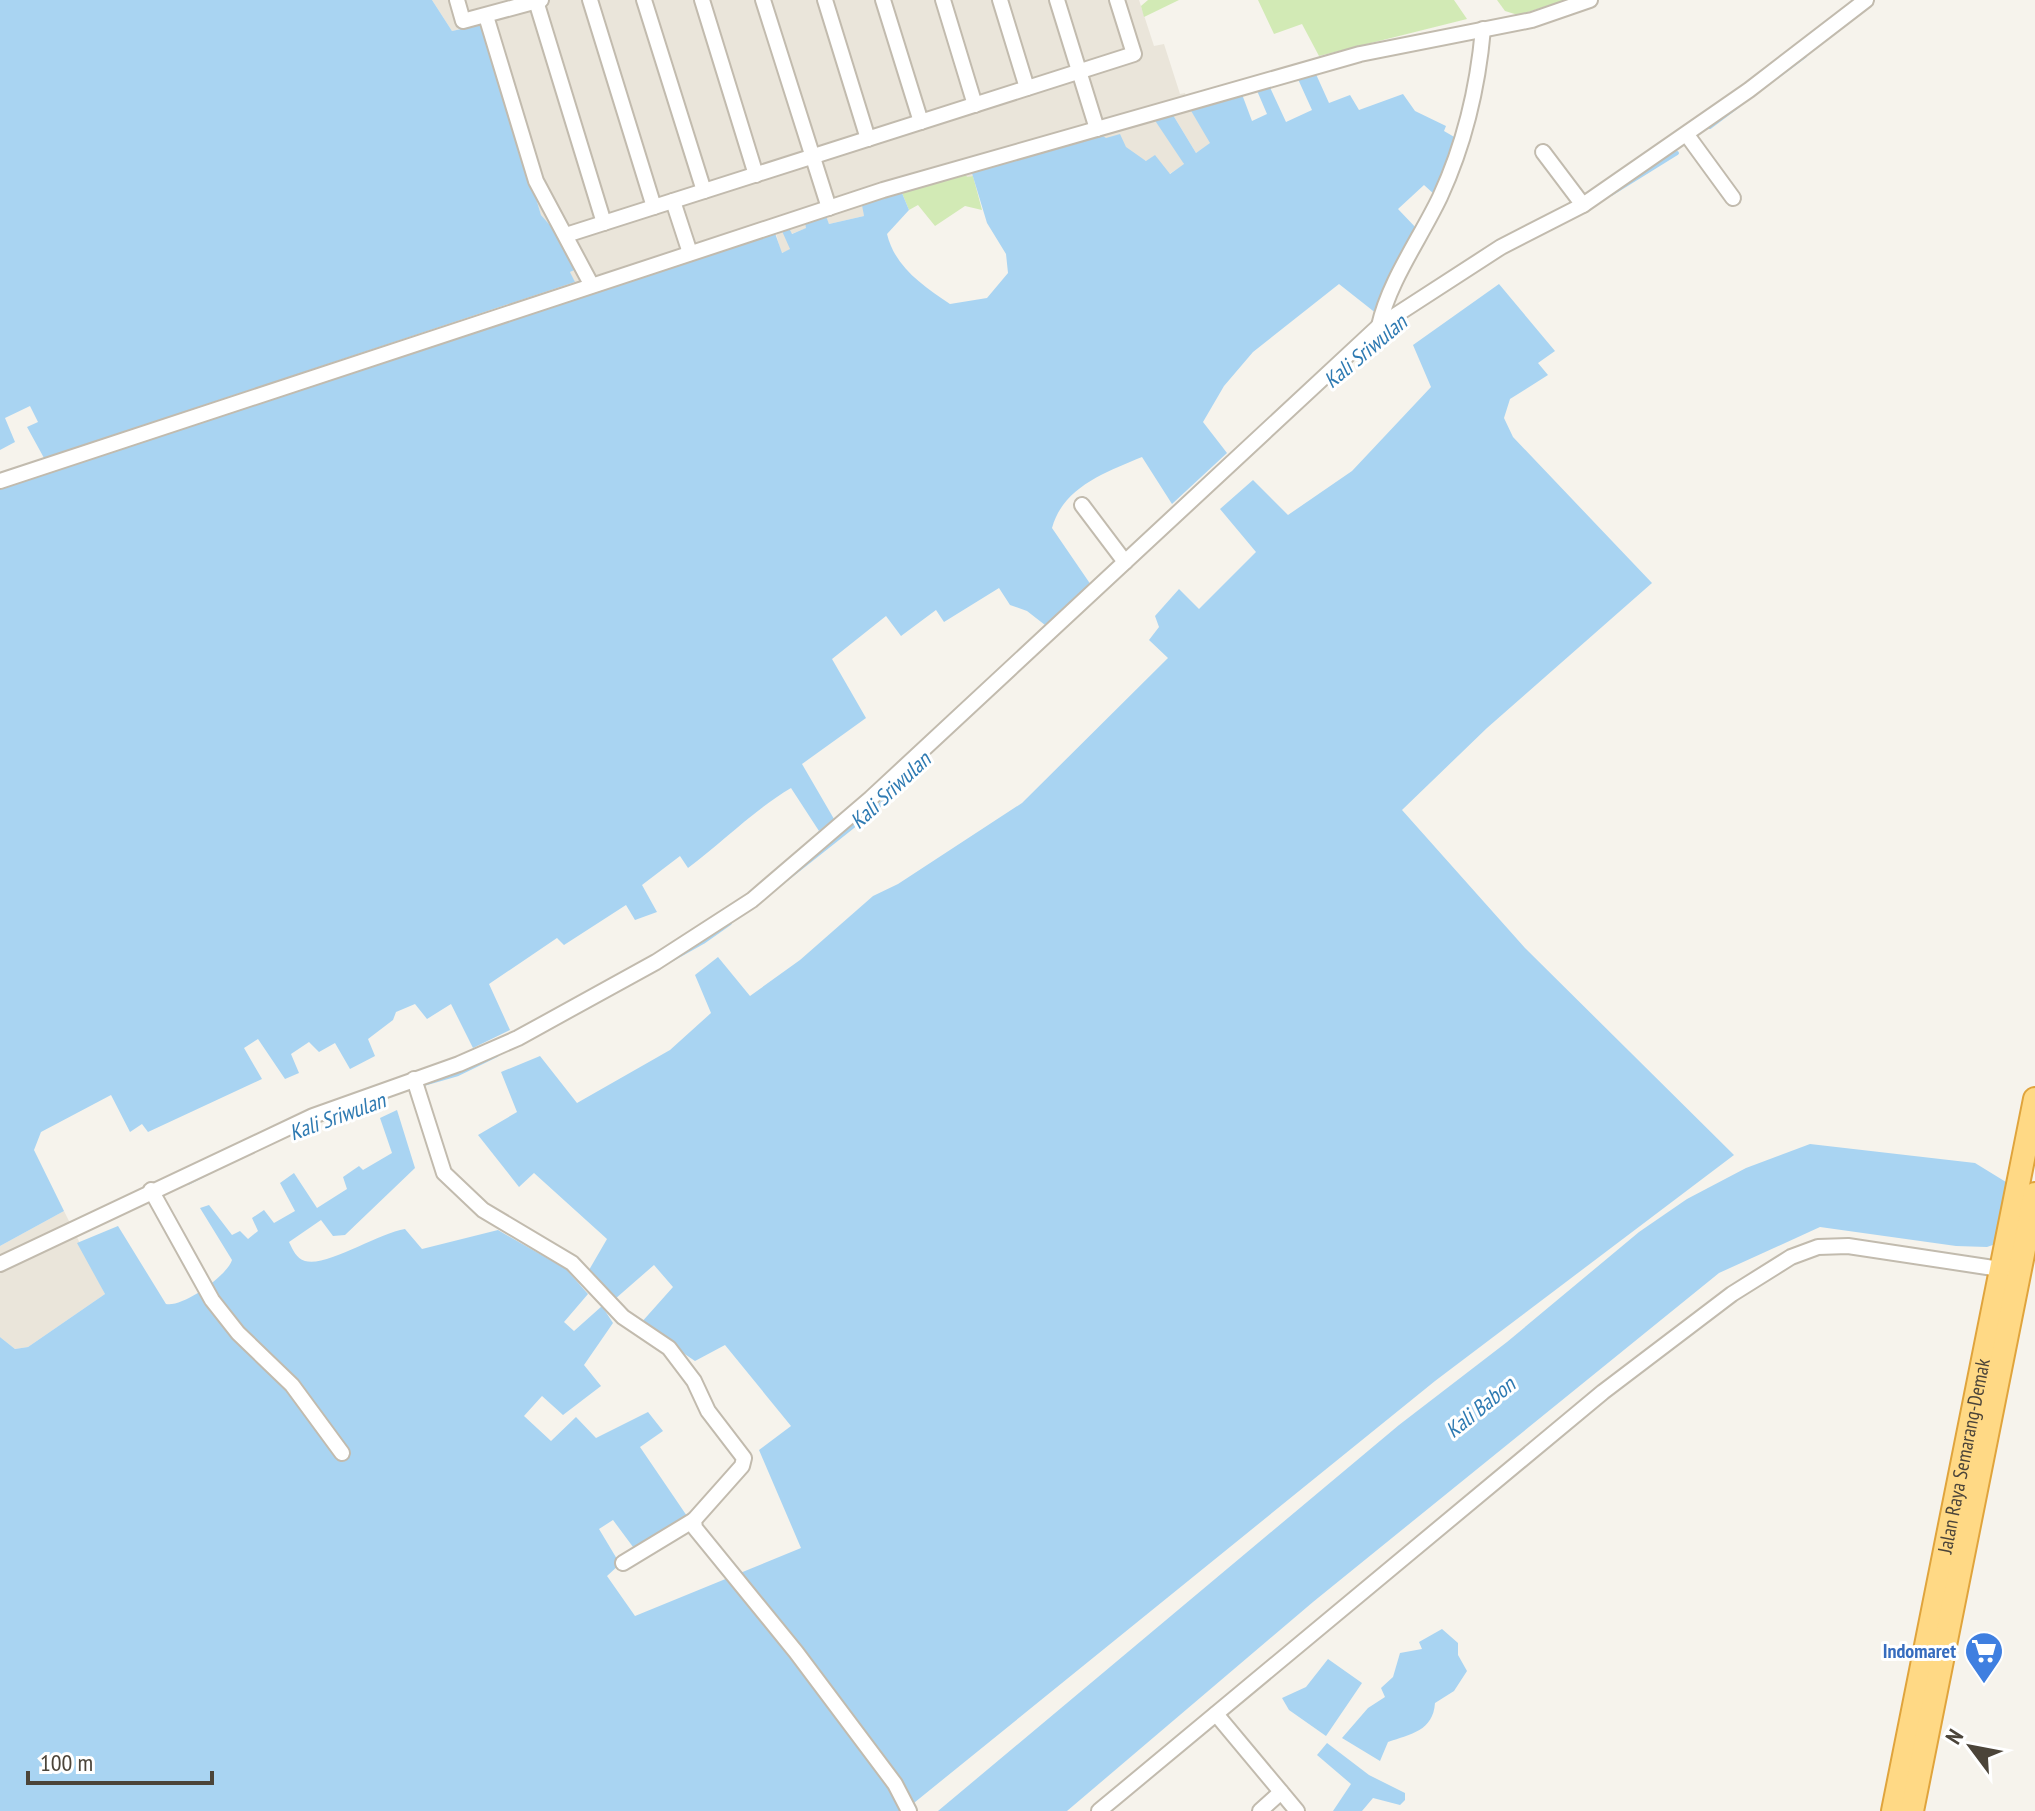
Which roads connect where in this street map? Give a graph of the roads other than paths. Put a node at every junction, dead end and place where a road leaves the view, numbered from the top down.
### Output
1 (457, 0) edge
2 (590, 0) edge
3 (644, 0) edge
4 (702, 0) edge
5 (763, 0) edge
6 (825, 0) edge
7 (883, 0) edge
8 (943, 0) edge
9 (1000, 0) edge
10 (1057, 0) edge
11 (1117, 0) edge
12 (1590, 0) edge
13 (1866, 0) edge
14 (538, 1) edge
15 (490, 10) edge
16 (1483, 29) junction
17 (1079, 72) junction
18 (1027, 88) junction
19 (975, 105) junction
20 (921, 122) junction
21 (1097, 129) junction
22 (1687, 135) junction
23 (868, 139) junction
24 (1543, 152) dead end
25 (812, 157) junction
26 (756, 175) junction
27 (704, 191) junction
28 (1733, 198) dead end
29 (673, 201) junction
30 (1583, 205) junction
31 (654, 207) junction
32 (829, 208) junction
33 (604, 223) junction
34 (566, 235) junction
35 (690, 253) junction
36 (591, 284) junction
37 (1379, 326) junction
38 (0, 481) edge
39 (1082, 505) dead end
40 (1125, 562) junction
41 (414, 1079) junction
42 (2035, 1099) edge
43 (2027, 1188) edge
44 (151, 1190) junction
45 (2009, 1258) junction
46 (0, 1264) edge
47 (342, 1453) dead end
48 (694, 1520) junction
49 (623, 1563) dead end
50 (1216, 1714) junction
51 (1281, 1792) junction
52 (909, 1811) edge
53 (1099, 1811) edge
54 (1260, 1811) edge
55 (1297, 1811) edge
56 (1893, 1811) edge
57 (1912, 1811) edge

1 - 15 street
2 - 31 street
3 - 27 street
4 - 26 street
5 - 25 street
6 - 23 street
7 - 20 street
8 - 19 street
9 - 18 street
10 - 17 street
11 - 17 street
12 - 16 street
13 - 22 street
14 - 15 street
14 - 33 street
15 - 34 street
16 - 21 street
16 - 37 street
17 - 18 street
17 - 21 street
18 - 19 street
19 - 20 street
20 - 23 street
21 - 32 street
22 - 28 street
22 - 30 street
23 - 25 street
24 - 30 street
25 - 26 street
25 - 32 street
26 - 27 street
27 - 29 street
29 - 31 street
29 - 35 street
30 - 37 street
31 - 33 street
32 - 35 street
33 - 34 street
34 - 36 street
35 - 36 street
36 - 38 street
37 - 40 street
39 - 40 street
40 - 41 street
41 - 44 street
41 - 48 street
42 - 43 highway, Jalan Raya Semarang-Demak
43 - 45 highway, Jalan Raya Semarang-Demak
44 - 46 street
44 - 47 street
45 - 50 street
45 - 56 highway, Jalan Raya Semarang-Demak
45 - 57 highway, Jalan Raya Semarang-Demak
48 - 49 street
48 - 52 street
50 - 51 street
50 - 53 street
51 - 54 street
51 - 55 street

